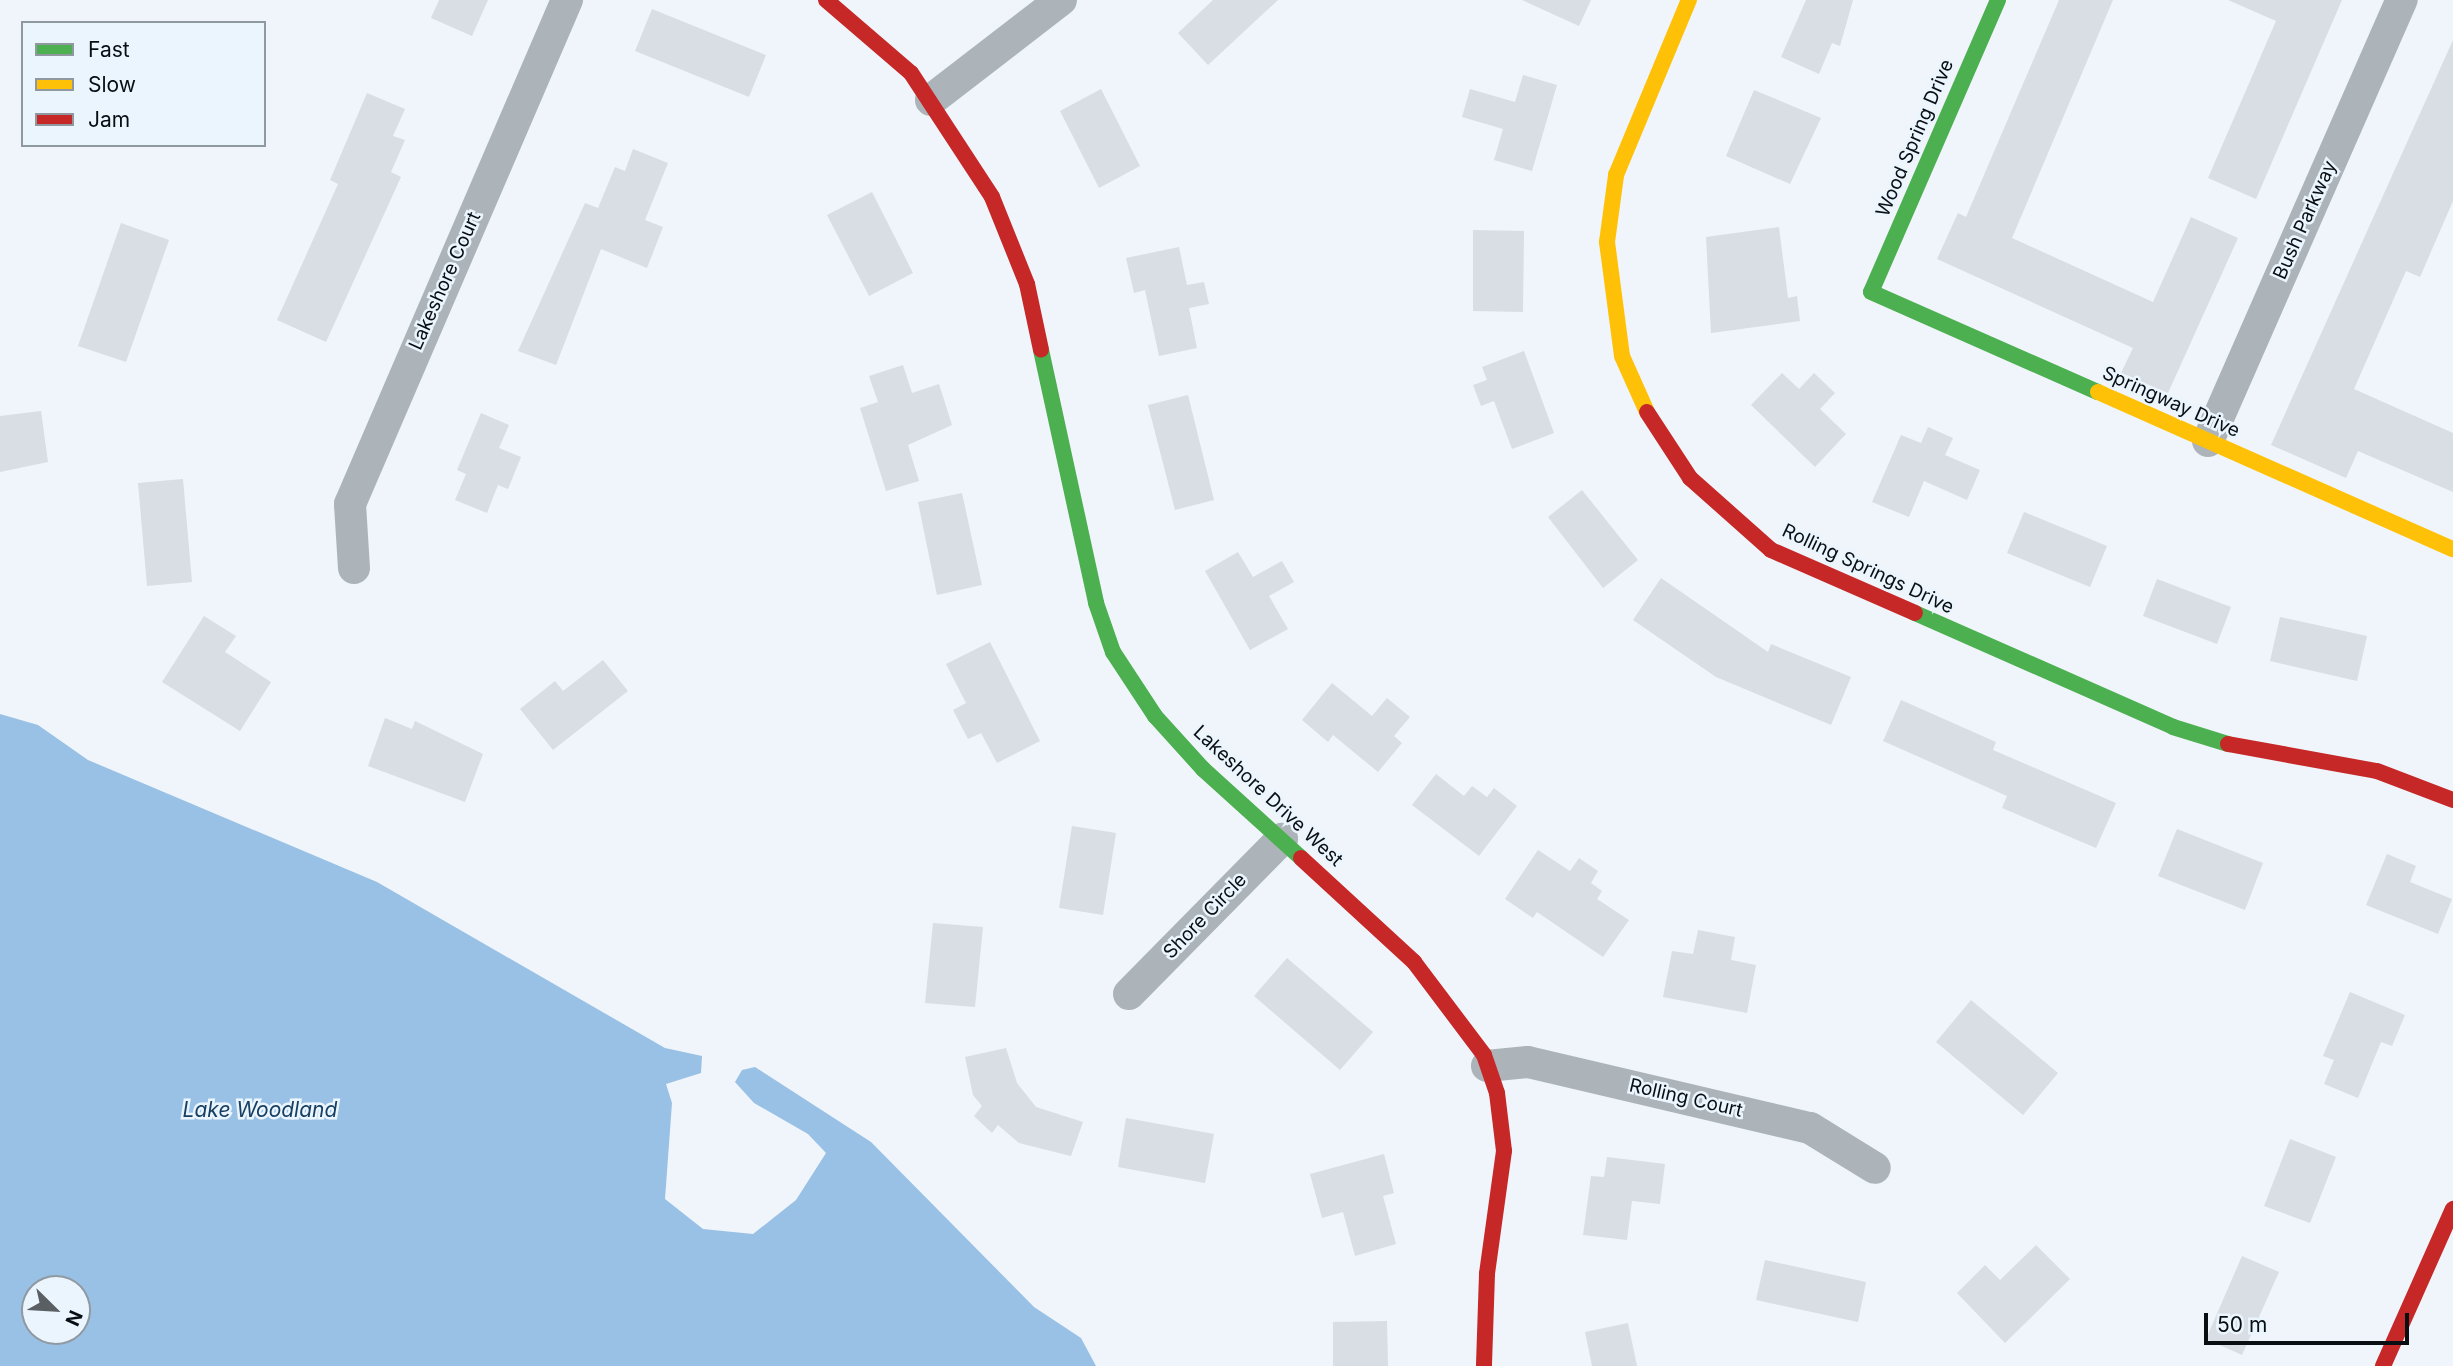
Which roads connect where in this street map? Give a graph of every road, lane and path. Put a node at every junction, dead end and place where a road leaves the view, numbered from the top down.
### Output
1 (568, 0) edge
2 (826, 0) edge
3 (1061, 0) edge
4 (1689, 0) edge
5 (1998, 0) edge
6 (2402, 0) edge
7 (931, 100) junction
8 (1871, 292) joint
9 (2208, 441) junction
10 (2453, 549) edge
11 (354, 568) dead end
12 (2453, 800) edge
13 (1282, 839) junction
14 (1129, 994) dead end
15 (1487, 1066) junction
16 (1875, 1167) dead end
17 (2453, 1209) edge
18 (1484, 1366) edge
19 (2384, 1366) edge

1 - 11 street, Lakeshore Court
2 - 7 street, Lakeshore Drive West
3 - 7 street
4 - 12 street, Rolling Springs Drive
5 - 8 street, Wood Spring Drive
6 - 9 street, Bush Parkway
7 - 13 street, Lakeshore Drive West
8 - 9 street, Springway Drive
9 - 10 street, Springway Drive
13 - 14 street, Shore Circle
13 - 15 street, Lakeshore Drive West
15 - 16 street, Rolling Court
15 - 18 street, Lakeshore Drive West
17 - 19 street

